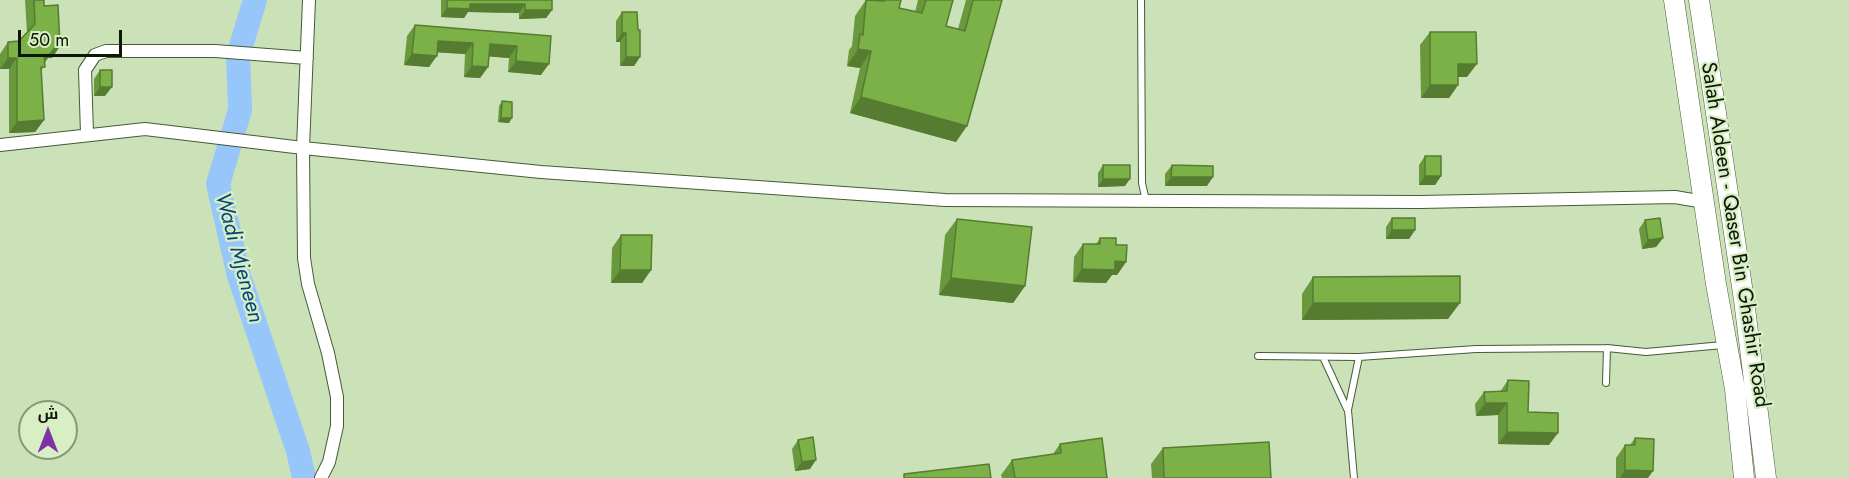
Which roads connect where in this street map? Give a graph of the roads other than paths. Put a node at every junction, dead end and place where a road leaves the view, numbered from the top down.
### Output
1 (309, 0) edge
2 (1141, 0) edge
3 (1674, 0) edge
4 (1699, 0) edge
5 (307, 58) junction
6 (87, 134) junction
7 (0, 145) edge
8 (303, 148) junction
9 (1704, 201) junction
10 (1146, 202) junction
11 (1734, 232) junction
12 (1709, 235) junction
13 (1727, 344) junction
14 (1607, 348) junction
15 (1258, 356) dead end
16 (1323, 357) junction
17 (1359, 357) junction
18 (1606, 383) dead end
19 (1348, 410) junction
20 (321, 478) edge
21 (1354, 478) edge
22 (1744, 478) edge
23 (1766, 478) edge

1 - 5 street
2 - 10 lane
3 - 9 highway, Salah Aldeen - Qaser Bin Ghashir Road
4 - 11 highway
5 - 6 street
5 - 8 street
6 - 7 street
6 - 8 street
8 - 10 street
8 - 20 street
9 - 10 street
9 - 12 highway, Salah Aldeen - Qaser Bin Ghashir Road
11 - 12 highway
11 - 23 highway
12 - 13 highway, Salah Aldeen - Qaser Bin Ghashir Road
13 - 14 lane
13 - 22 highway, Salah Aldeen - Qaser Bin Ghashir Road
14 - 17 lane
14 - 18 lane
15 - 16 lane
16 - 17 lane
16 - 19 lane
17 - 19 lane
19 - 21 lane

